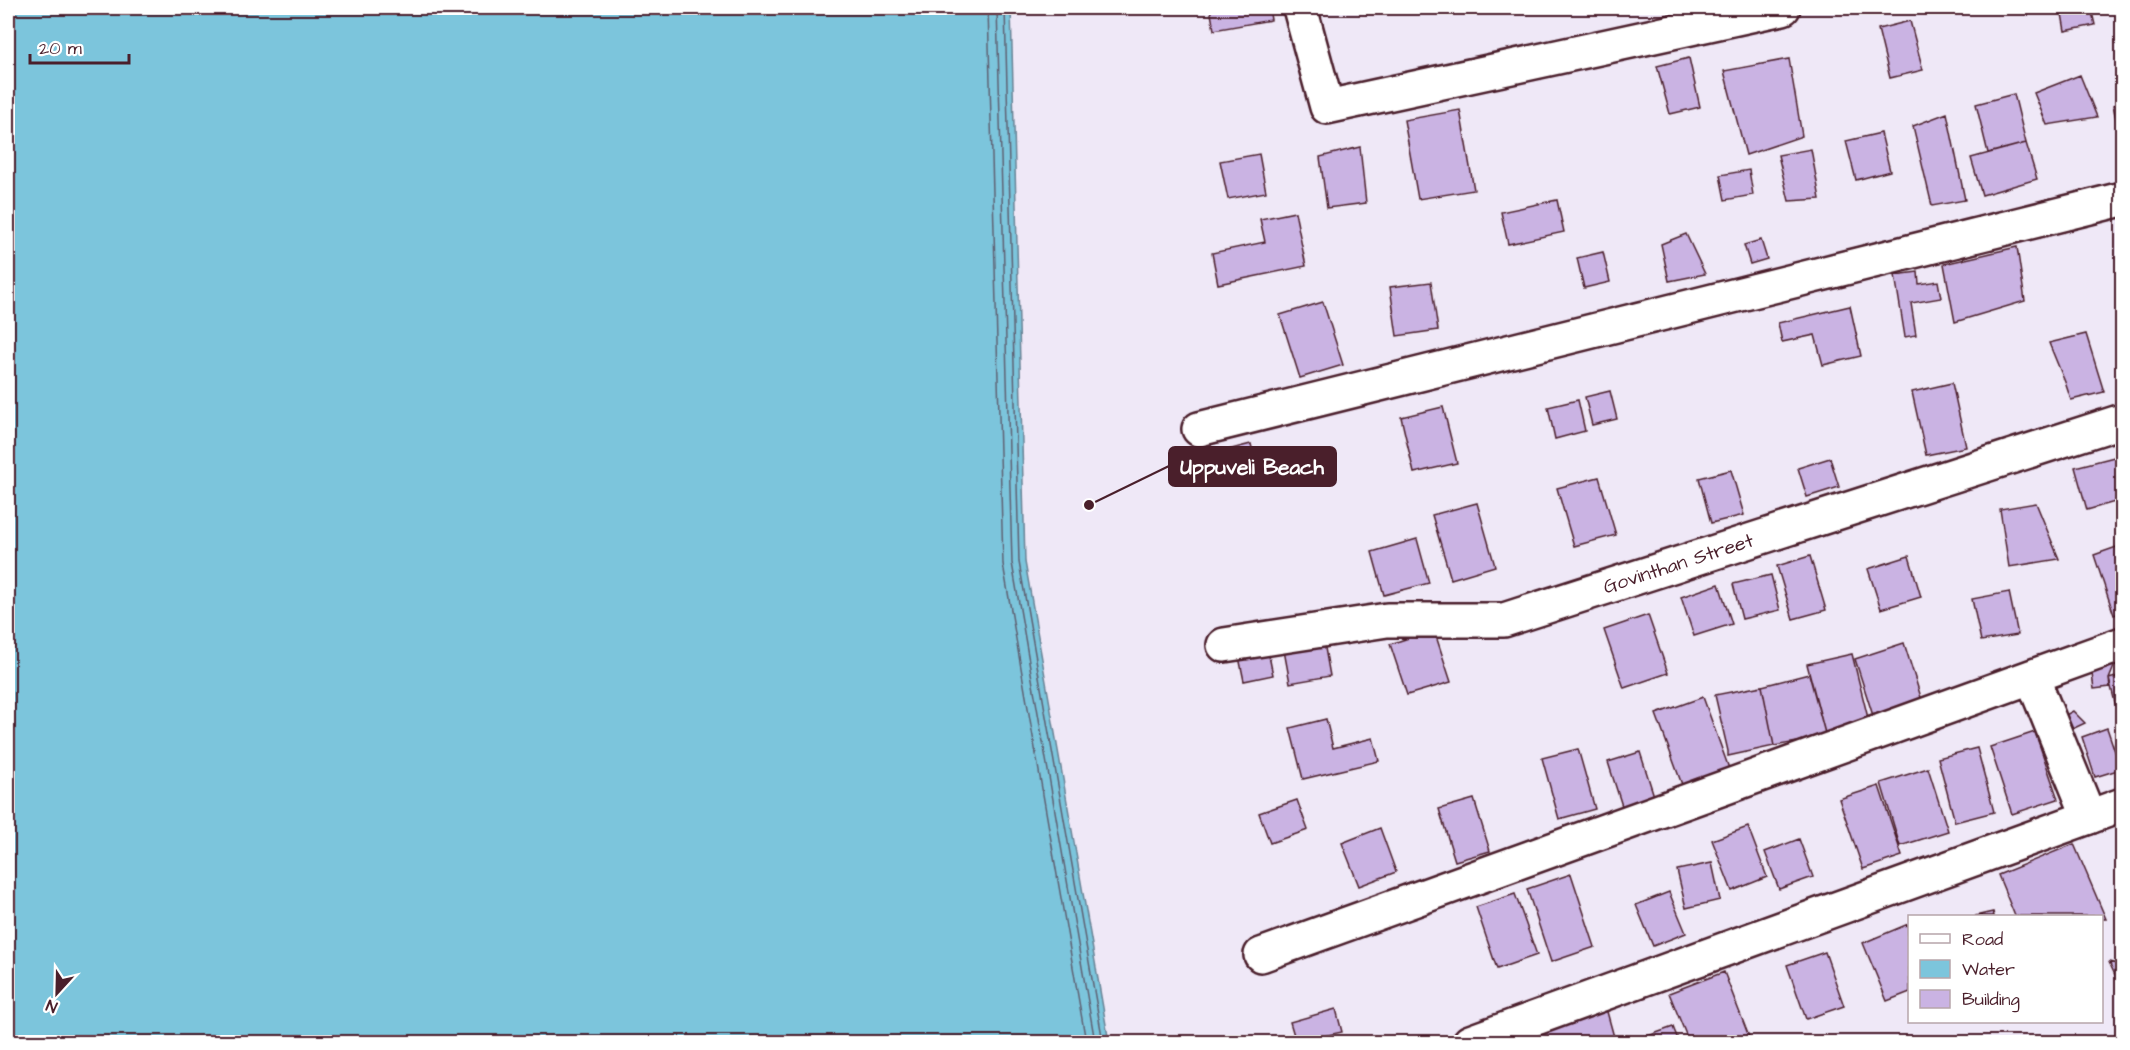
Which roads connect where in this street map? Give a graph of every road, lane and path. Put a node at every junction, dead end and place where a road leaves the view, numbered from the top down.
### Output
1 (1300, 8) edge
2 (1783, 8) edge
3 (2122, 199) edge
4 (2122, 421) edge
5 (1199, 429) dead end
6 (2122, 644) edge
7 (1224, 645) dead end
8 (2032, 677) junction
9 (2122, 805) edge
10 (2089, 817) junction
11 (1261, 955) dead end
12 (1470, 1042) edge

1 - 2 street
3 - 5 street
4 - 7 street, Govinthan Street
6 - 8 street
8 - 10 street
8 - 11 street
9 - 10 street
10 - 12 street

